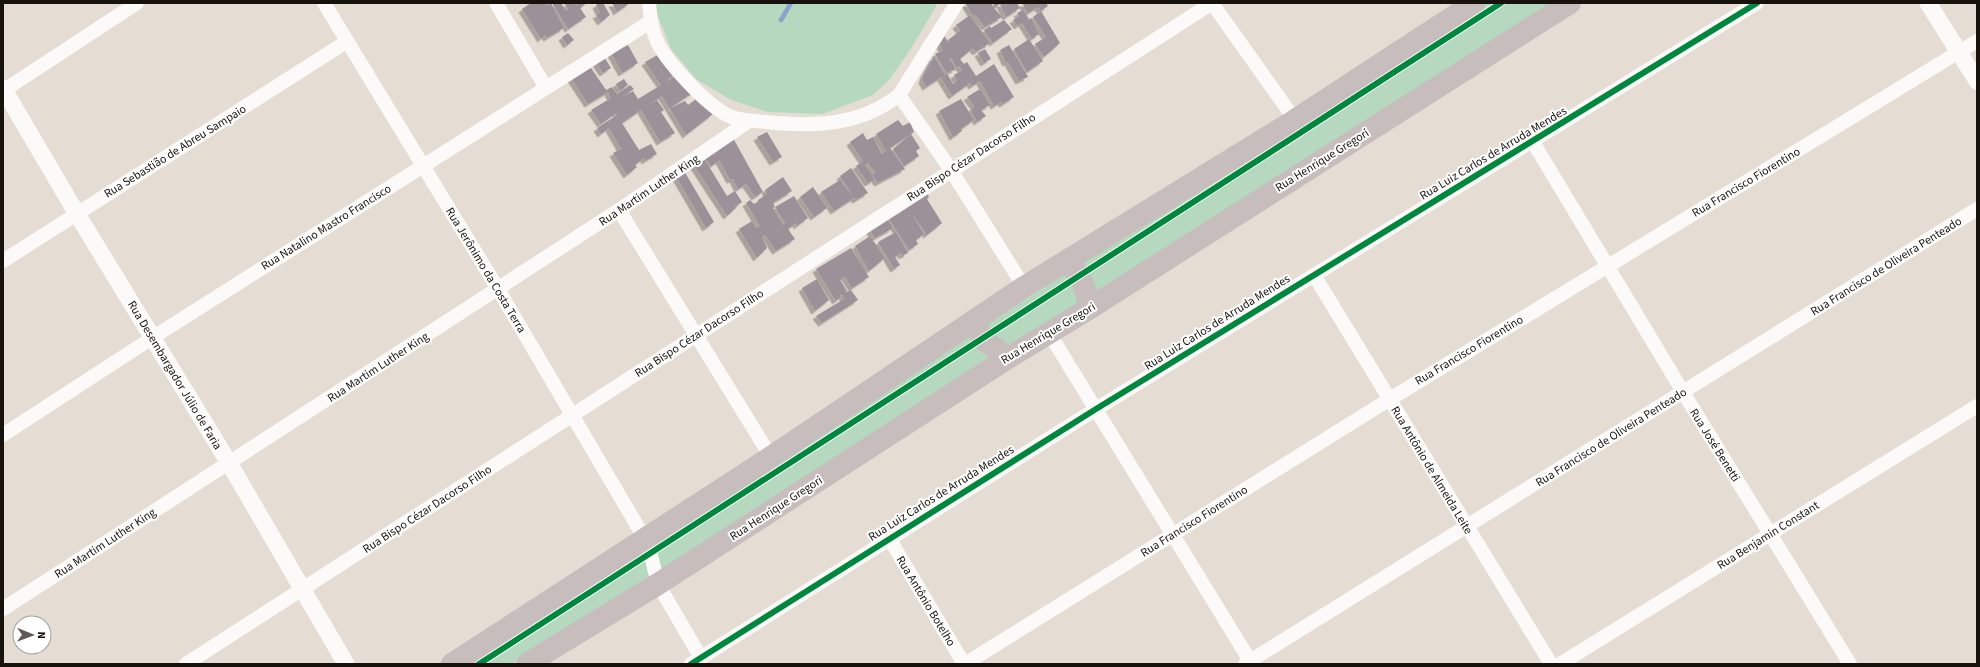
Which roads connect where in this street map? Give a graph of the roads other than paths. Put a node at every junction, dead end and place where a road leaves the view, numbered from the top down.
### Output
1 (137, 3) edge
2 (324, 3) edge
3 (496, 3) edge
4 (649, 3) edge
5 (957, 3) edge
6 (1212, 3) edge
7 (1570, 3) edge
8 (1757, 3) edge
9 (1928, 3) edge
10 (1481, 7) edge
11 (650, 22) junction
12 (1977, 41) edge
13 (346, 42) junction
14 (1959, 52) junction
15 (1977, 82) edge
16 (546, 88) junction
17 (4, 89) edge
18 (899, 95) junction
19 (1295, 120) junction
20 (749, 121) junction
21 (1533, 142) junction
22 (423, 166) junction
23 (951, 170) junction
24 (1977, 209) edge
25 (619, 210) junction
26 (77, 214) junction
27 (3, 261) edge
28 (1065, 263) junction
29 (1608, 266) junction
30 (1314, 275) junction
31 (1024, 287) junction
32 (498, 289) junction
33 (1090, 308) junction
34 (974, 322) junction
35 (1049, 333) junction
36 (695, 334) junction
37 (152, 338) junction
38 (1008, 358) junction
39 (1683, 392) junction
40 (1390, 398) junction
41 (1977, 406) edge
42 (1096, 409) junction
43 (573, 416) junction
44 (3, 435) edge
45 (770, 457) junction
46 (229, 463) junction
47 (1466, 527) junction
48 (1770, 534) junction
49 (1173, 535) junction
50 (889, 538) junction
51 (645, 539) junction
52 (658, 584) junction
53 (303, 589) junction
54 (3, 609) edge
55 (696, 661) edge
56 (1249, 663) edge
57 (186, 664) edge
58 (346, 664) edge
59 (452, 664) edge
60 (527, 664) edge
61 (964, 664) edge
62 (1551, 664) edge
63 (1560, 664) edge
64 (1850, 664) edge

1 - 17 street
2 - 13 street, Rua Jerônimo da Costa Terra
3 - 16 street
4 - 11 street
5 - 18 street
6 - 19 street
6 - 23 street, Rua Bispo Cézar Dacorso Filho
7 - 33 main road, Rua Henrique Gregori
8 - 21 street, Rua Luiz Carlos de Arruda Mendes
9 - 14 street
10 - 19 main road
11 - 16 street, Rua Natalino Mastro Francisco
11 - 20 street
12 - 14 street, Rua Francisco Fiorentino
13 - 22 street, Rua Jerônimo da Costa Terra
13 - 26 street, Rua Sebastião de Abreu Sampaio
14 - 15 street
14 - 29 street, Rua Francisco Fiorentino
16 - 22 street, Rua Natalino Mastro Francisco
17 - 26 street, Rua Desembargador Júlio de Faria
18 - 20 street
18 - 23 street
19 - 28 main road
20 - 25 street, Rua Martim Luther King
21 - 29 street, Rua José Benetti
21 - 30 street, Rua Luiz Carlos de Arruda Mendes
22 - 32 street, Rua Jerônimo da Costa Terra
22 - 37 street, Rua Natalino Mastro Francisco
23 - 31 street
23 - 36 street, Rua Bispo Cézar Dacorso Filho
24 - 39 street, Rua Francisco de Oliveira Penteado
25 - 32 street, Rua Martim Luther King
25 - 36 street
26 - 27 street, Rua Sebastião de Abreu Sampaio
26 - 37 street, Rua Desembargador Júlio de Faria
28 - 31 main road
28 - 33 main road
29 - 39 street, Rua José Benetti
29 - 40 street, Rua Francisco Fiorentino
30 - 40 street, Rua Antônio de Almeida Leite
30 - 42 street, Rua Luiz Carlos de Arruda Mendes
31 - 34 main road
32 - 43 street, Rua Jerônimo da Costa Terra
32 - 46 street, Rua Martim Luther King
33 - 35 main road, Rua Henrique Gregori
34 - 38 main road
34 - 45 main road
35 - 38 main road, Rua Henrique Gregori
35 - 42 street
36 - 43 street, Rua Bispo Cézar Dacorso Filho
36 - 45 street
37 - 44 street, Rua Natalino Mastro Francisco
37 - 46 street, Rua Desembargador Júlio de Faria
38 - 52 main road, Rua Henrique Gregori
39 - 47 street, Rua Francisco de Oliveira Penteado
39 - 48 street, Rua José Benetti
40 - 47 street, Rua Antônio de Almeida Leite
40 - 49 street, Rua Francisco Fiorentino
41 - 48 street, Rua Benjamin Constant
42 - 49 street
42 - 50 street, Rua Luiz Carlos de Arruda Mendes
43 - 51 street, Rua Jerônimo da Costa Terra
43 - 53 street, Rua Bispo Cézar Dacorso Filho
45 - 51 main road
46 - 53 street, Rua Desembargador Júlio de Faria
46 - 54 street, Rua Martim Luther King
47 - 56 street, Rua Francisco de Oliveira Penteado
47 - 62 street, Rua Antônio de Almeida Leite
48 - 63 street, Rua Benjamin Constant
48 - 64 street, Rua José Benetti
49 - 56 street
49 - 61 street, Rua Francisco Fiorentino
50 - 55 street, Rua Luiz Carlos de Arruda Mendes
50 - 61 street, Rua Antônio Botelho
51 - 52 street, Rua Jerônimo da Costa Terra
51 - 59 main road
52 - 55 street, Rua Jerônimo da Costa Terra
52 - 60 main road, Rua Henrique Gregori
53 - 57 street, Rua Bispo Cézar Dacorso Filho
53 - 58 street, Rua Desembargador Júlio de Faria

